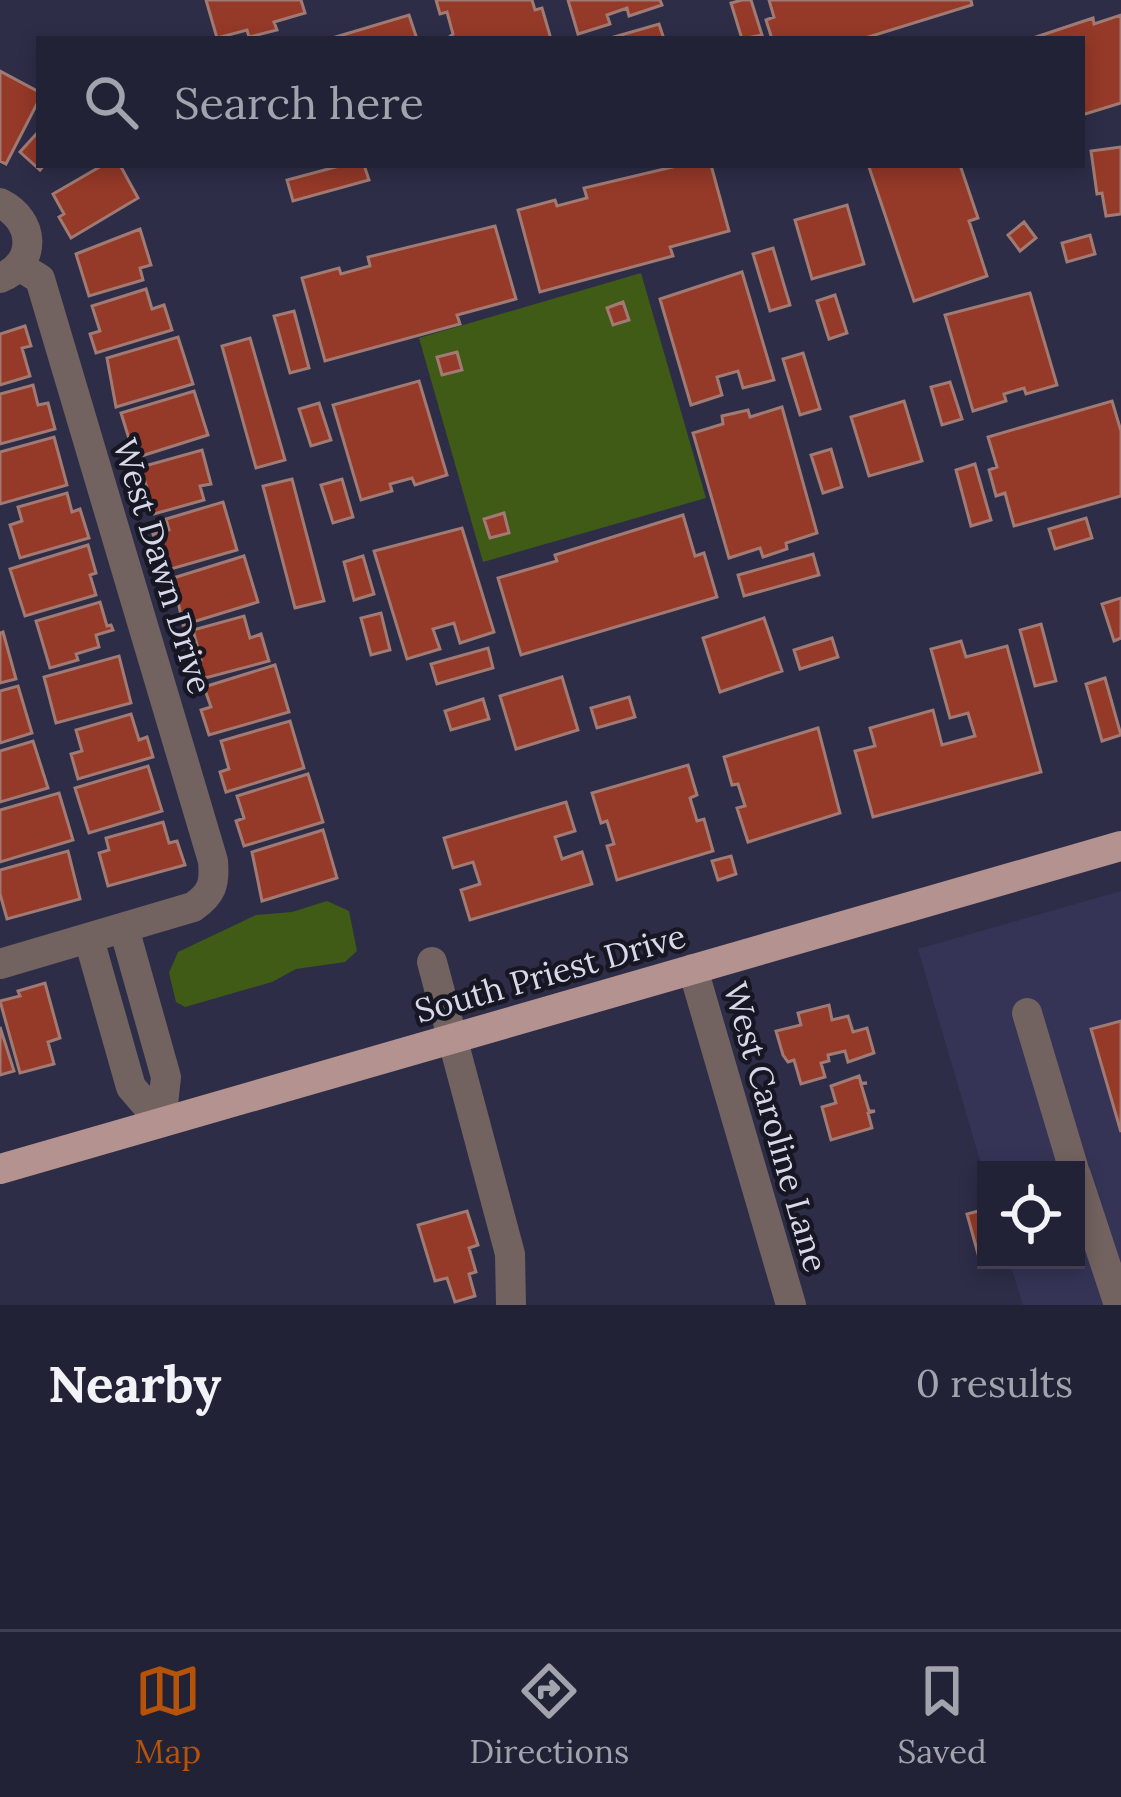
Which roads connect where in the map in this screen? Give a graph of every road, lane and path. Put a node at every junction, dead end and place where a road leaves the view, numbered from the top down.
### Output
1 (0, 202) edge
2 (10, 272) edge
3 (1121, 846) edge
4 (124, 928) junction
5 (89, 939) junction
6 (433, 962) dead end
7 (0, 964) edge
8 (693, 969) junction
9 (142, 990) junction
10 (106, 1000) junction
11 (1027, 1012) dead end
12 (454, 1038) junction
13 (161, 1122) junction
14 (1072, 1161) edge
15 (0, 1169) edge
16 (1085, 1202) edge
17 (511, 1305) edge
18 (790, 1305) edge
19 (1120, 1305) edge

1 - 2 street, West Dawn Drive
2 - 4 street, West Dawn Drive
3 - 8 main road, South Priest Drive
4 - 5 street
4 - 9 street
5 - 7 street
5 - 10 street
6 - 12 street
8 - 12 main road, South Priest Drive
8 - 18 street, West Caroline Lane
9 - 10 street
9 - 13 street
10 - 13 street
11 - 14 street
12 - 13 main road, South Priest Drive
12 - 17 street
13 - 15 main road, South Priest Drive
16 - 19 street

